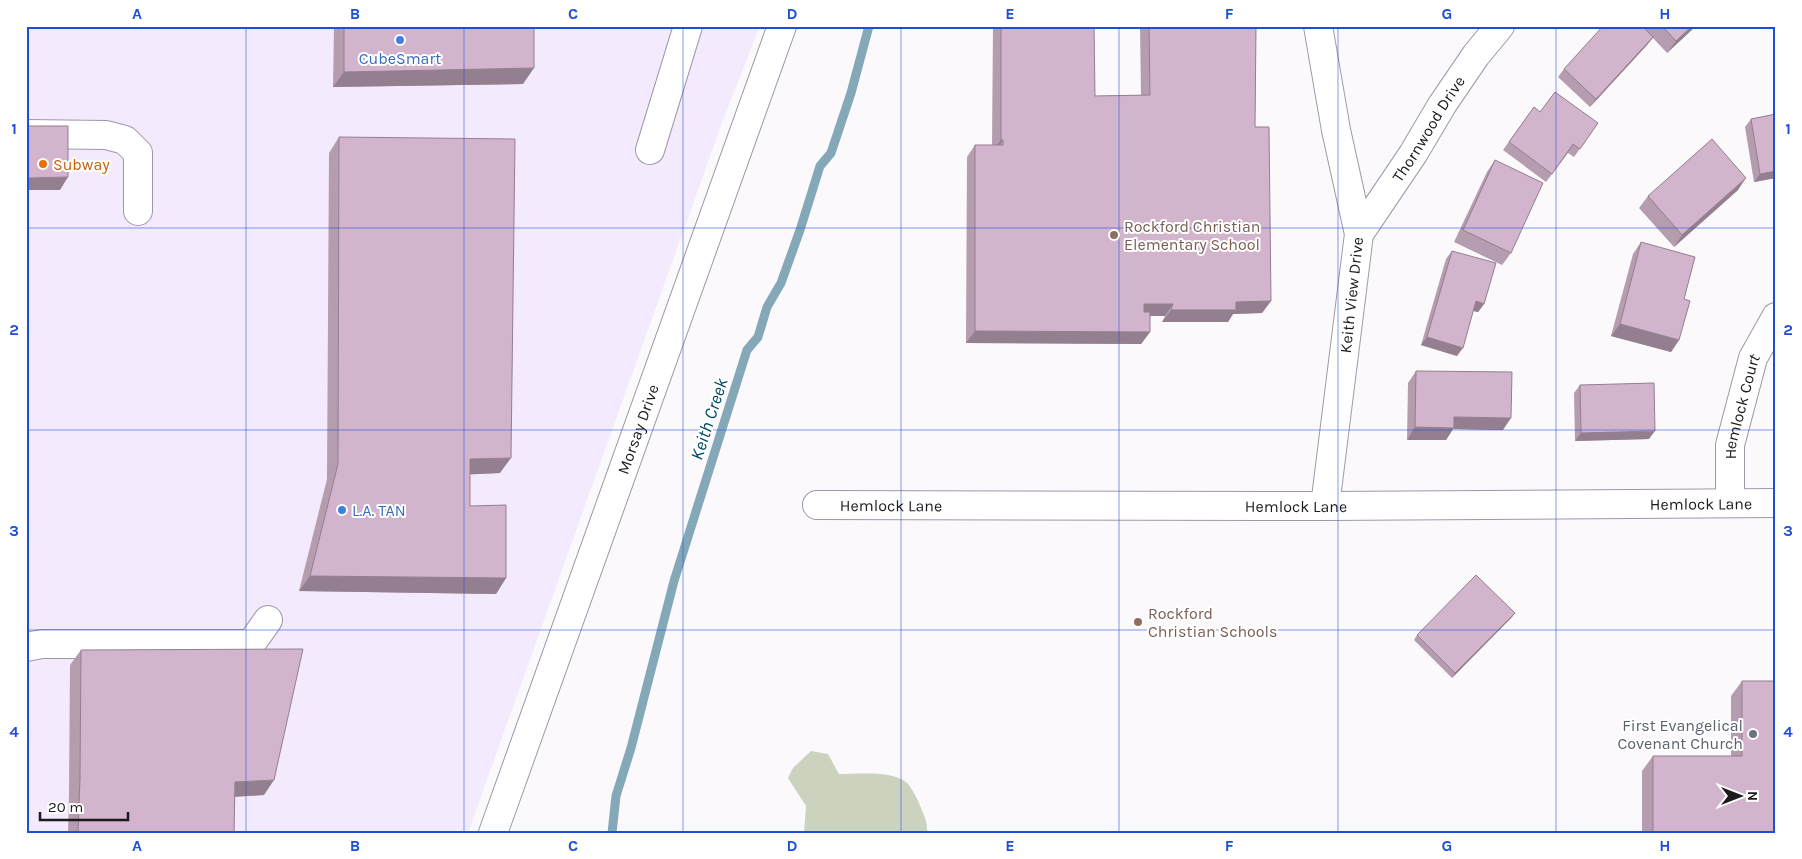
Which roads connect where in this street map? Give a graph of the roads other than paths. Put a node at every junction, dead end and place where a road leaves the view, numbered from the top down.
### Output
1 (688, 26) edge
2 (782, 26) edge
3 (1318, 26) edge
4 (1500, 26) edge
5 (26, 134) edge
6 (650, 150) dead end
7 (138, 211) dead end
8 (1359, 234) junction
9 (1776, 317) edge
10 (1730, 503) junction
11 (1776, 503) edge
12 (817, 505) dead end
13 (1325, 506) junction
14 (268, 620) dead end
15 (26, 647) edge
16 (493, 833) edge

1 - 6 street
2 - 16 street, Morsay Drive
3 - 8 street, Keith View Drive
4 - 8 street, Thornwood Drive
5 - 7 street
8 - 13 street, Keith View Drive
9 - 10 street, Hemlock Court
10 - 11 street, Hemlock Lane
10 - 13 street, Hemlock Lane
12 - 13 street, Hemlock Lane
14 - 15 street

